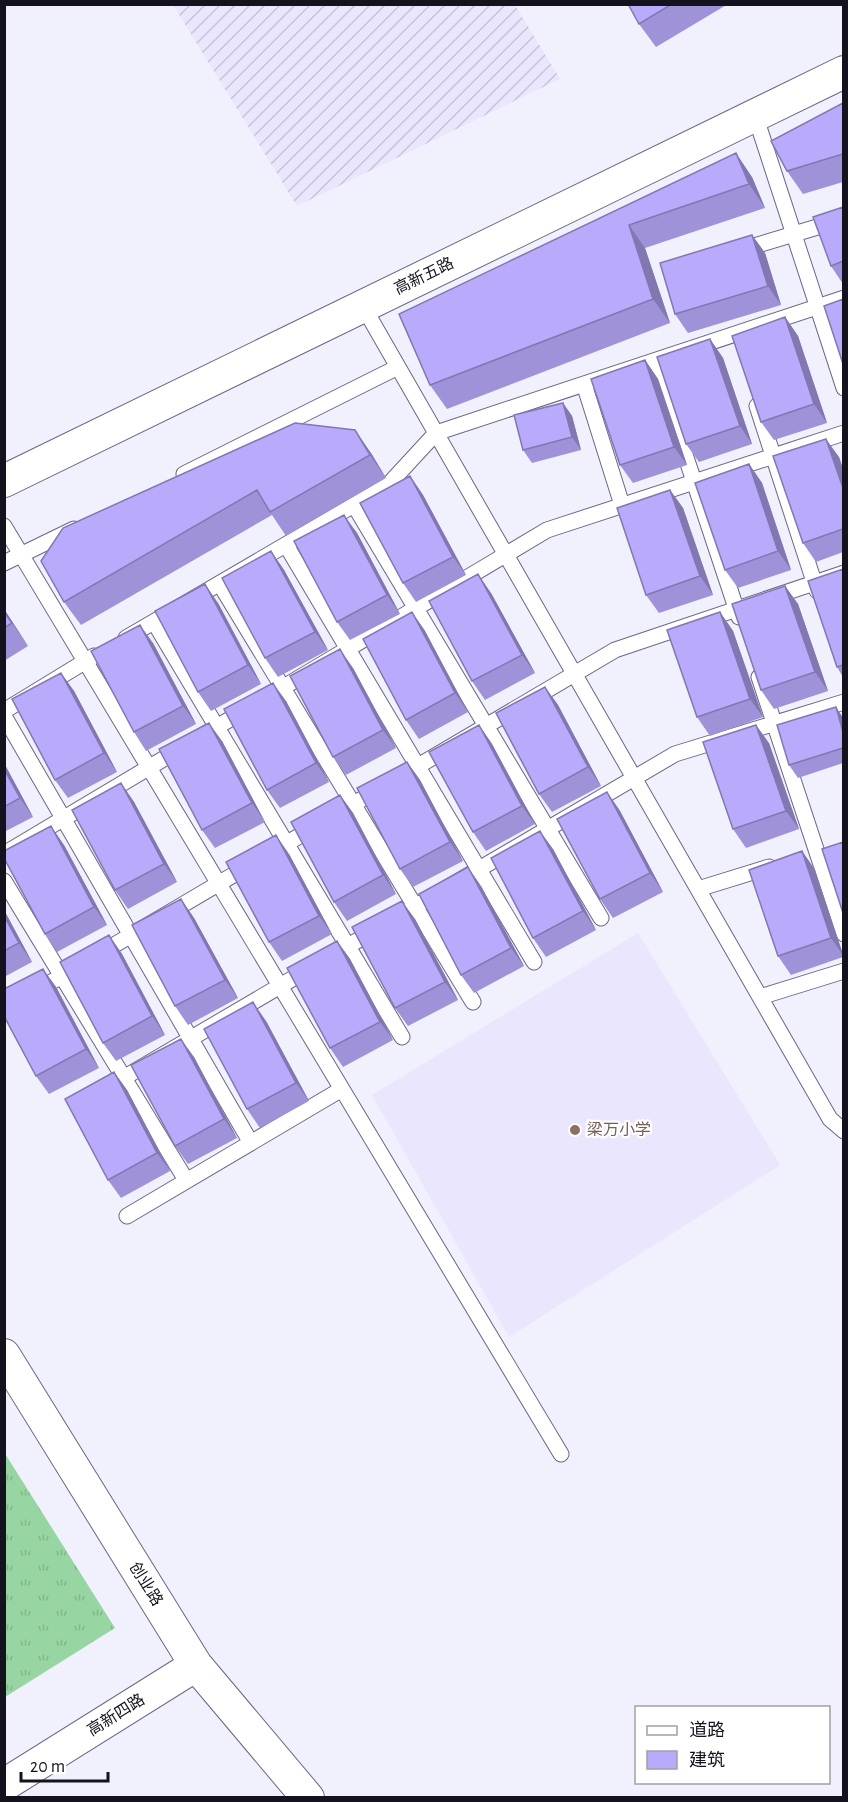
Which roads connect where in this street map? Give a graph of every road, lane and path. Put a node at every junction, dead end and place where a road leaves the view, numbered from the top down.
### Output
1 (843, 72) edge
2 (755, 115) junction
3 (843, 219) edge
4 (794, 234) junction
5 (731, 254) edge
6 (843, 298) edge
7 (363, 306) junction
8 (818, 307) junction
9 (654, 361) junction
10 (398, 367) junction
11 (584, 384) junction
12 (843, 388) edge
13 (751, 390) edge
14 (436, 433) junction
15 (843, 433) edge
16 (773, 456) junction
17 (4, 481) edge
18 (168, 482) edge
19 (694, 482) junction
20 (354, 505) junction
21 (622, 505) junction
22 (85, 524) edge
23 (4, 526) edge
24 (286, 545) junction
25 (506, 554) junction
26 (22, 555) junction
27 (4, 563) edge
28 (843, 573) edge
29 (814, 583) junction
30 (219, 584) junction
31 (822, 606) edge
32 (416, 608) junction
33 (736, 609) junction
34 (154, 622) junction
35 (744, 632) edge
36 (348, 649) junction
37 (85, 661) junction
38 (755, 666) edge
39 (574, 674) junction
40 (283, 688) junction
41 (843, 702) edge
42 (4, 711) edge
43 (4, 716) edge
44 (774, 723) junction
45 (486, 726) junction
46 (216, 727) junction
47 (418, 766) junction
48 (149, 768) junction
49 (634, 778) junction
50 (353, 804) junction
51 (64, 819) junction
52 (548, 828) junction
53 (286, 844) junction
54 (834, 846) edge
55 (811, 853) junction
56 (4, 855) edge
57 (784, 862) edge
58 (479, 869) junction
59 (4, 881) edge
60 (219, 884) junction
61 (698, 890) junction
62 (415, 906) junction
63 (601, 918) edge
64 (843, 934) edge
65 (131, 935) junction
66 (347, 946) junction
67 (534, 962) dead end
68 (843, 971) edge
69 (62, 976) junction
70 (280, 986) junction
71 (760, 997) junction
72 (473, 1002) dead end
73 (4, 1010) edge
74 (402, 1037) dead end
75 (191, 1038) junction
76 (123, 1078) junction
77 (342, 1089) junction
78 (89, 1098) edge
79 (843, 1131) edge
80 (251, 1143) junction
81 (186, 1180) junction
82 (127, 1216) dead end
83 (4, 1355) edge
84 (561, 1454) dead end
85 (196, 1665) junction
86 (4, 1785) edge
87 (308, 1797) edge

1 - 2 street, 高新五路
2 - 4 lane
2 - 7 street, 高新五路
3 - 4 lane
4 - 5 lane
4 - 8 lane
6 - 8 lane
7 - 10 lane
7 - 17 street, 高新五路
8 - 9 lane
8 - 12 lane
9 - 11 lane
9 - 19 lane
10 - 14 lane
10 - 18 lane
11 - 14 lane
11 - 21 lane
13 - 16 lane
14 - 20 lane
14 - 25 lane
15 - 16 lane
16 - 19 lane
16 - 29 lane
19 - 21 lane
19 - 33 lane
20 - 24 lane
20 - 32 lane
21 - 25 lane
22 - 26 lane
23 - 26 lane
24 - 30 lane
24 - 36 lane
25 - 32 lane
25 - 39 lane
26 - 27 lane
26 - 37 lane
28 - 29 lane
29 - 31 lane
29 - 33 lane
30 - 34 lane
30 - 40 lane
32 - 36 lane
32 - 45 lane
33 - 35 lane
33 - 39 lane
34 - 37 lane
34 - 46 lane
36 - 40 lane
36 - 47 lane
37 - 42 lane
37 - 48 lane
38 - 44 lane
39 - 45 lane
39 - 49 lane
40 - 46 lane
40 - 50 lane
41 - 44 lane
43 - 51 lane
44 - 49 lane
44 - 55 lane
45 - 47 lane
45 - 52 lane
46 - 48 lane
46 - 53 lane
47 - 50 lane
47 - 58 lane
48 - 51 lane
48 - 60 lane
49 - 52 lane
49 - 61 lane
50 - 53 lane
50 - 62 lane
51 - 56 lane
51 - 65 lane
52 - 58 lane
52 - 63 lane
53 - 60 lane
53 - 66 lane
54 - 55 lane
55 - 64 lane
57 - 61 lane
58 - 62 lane
58 - 67 lane
59 - 69 lane
60 - 65 lane
60 - 70 lane
61 - 71 lane
62 - 66 lane
62 - 72 lane
65 - 69 lane
65 - 75 lane
66 - 70 lane
66 - 74 lane
68 - 71 lane
69 - 73 lane
69 - 76 lane
70 - 75 lane
70 - 77 lane
71 - 79 lane
75 - 76 lane
75 - 80 lane
76 - 78 lane
76 - 81 lane
77 - 80 lane
77 - 84 lane
80 - 81 lane
81 - 82 lane
83 - 85 street, 创业路
85 - 86 street, 高新四路
85 - 87 street, 创业路

